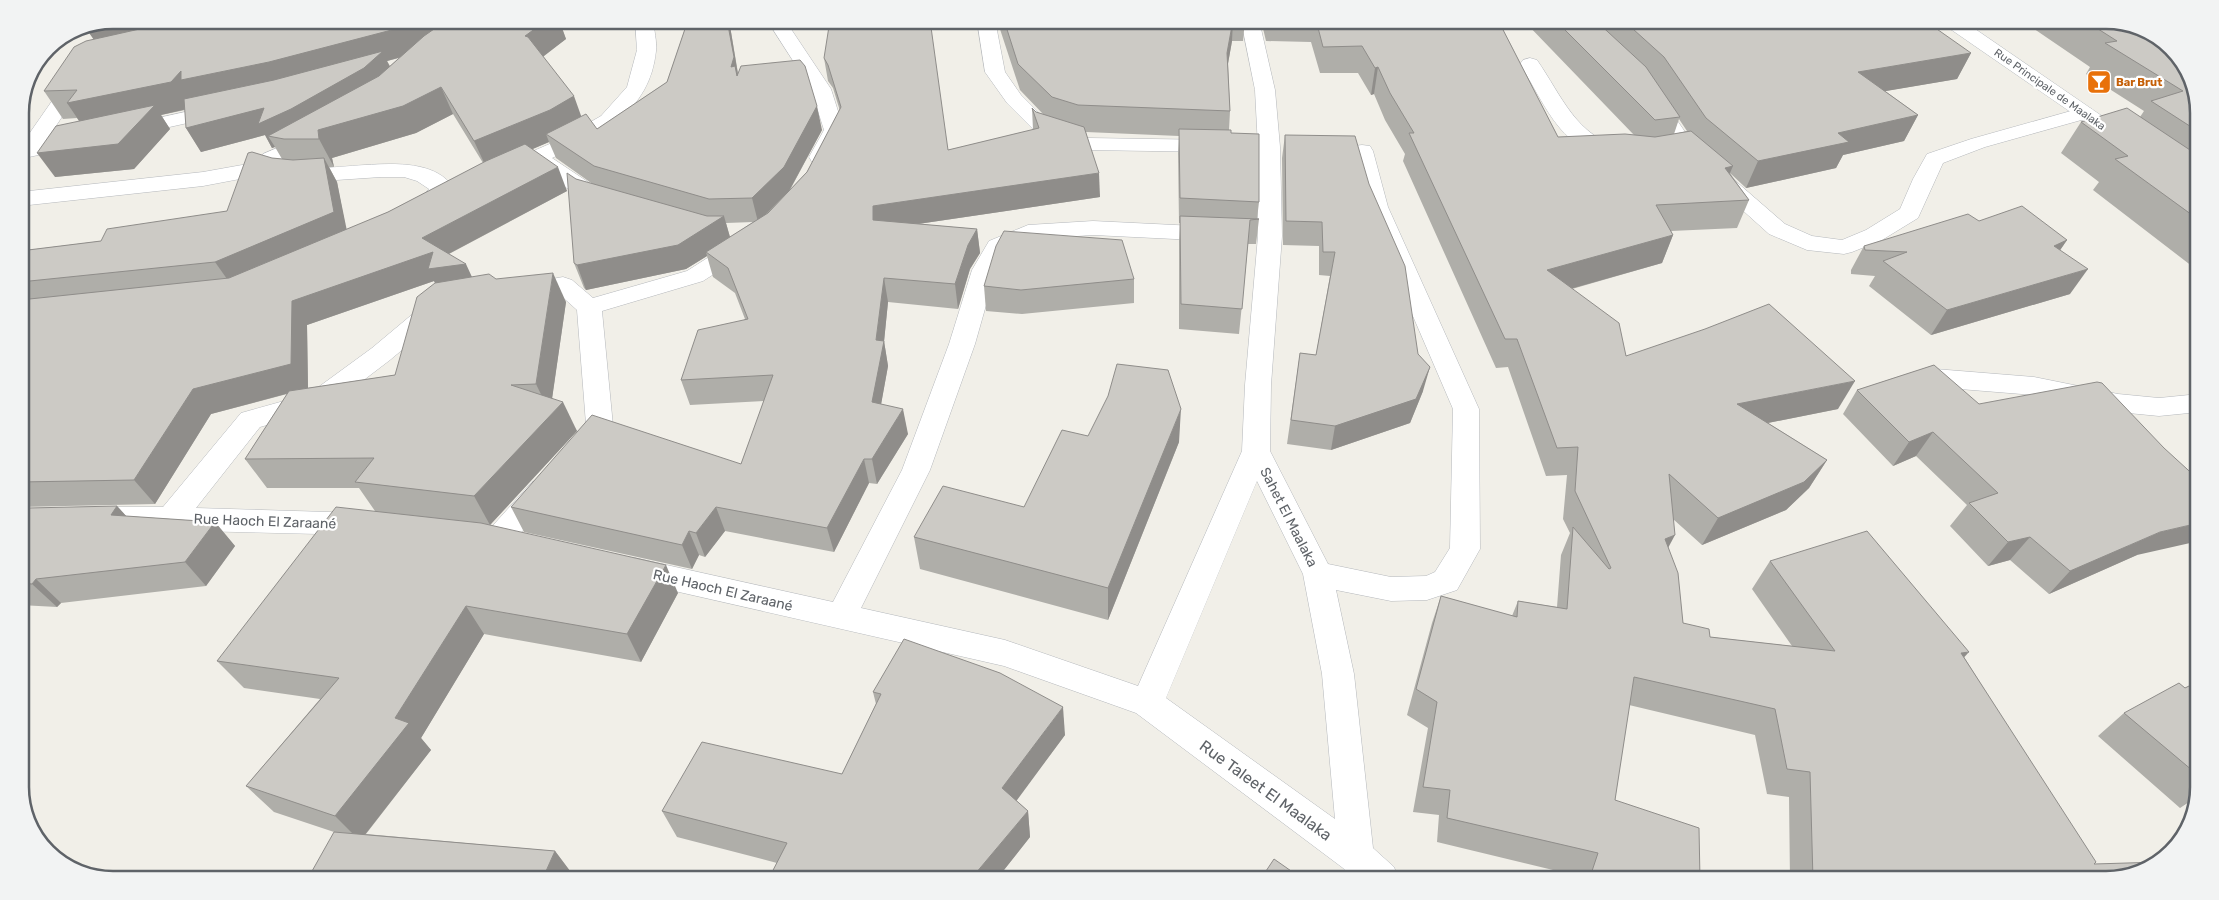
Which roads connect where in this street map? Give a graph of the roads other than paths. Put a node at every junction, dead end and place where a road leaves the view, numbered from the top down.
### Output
1 (645, 29) edge
2 (782, 29) edge
3 (988, 29) edge
4 (1252, 29) edge
5 (1963, 29) edge
6 (1530, 64) dead end
7 (90, 65) edge
8 (1646, 88) edge
9 (239, 106) edge
10 (2085, 113) junction
11 (328, 130) edge
12 (29, 146) edge
13 (1250, 147) junction
14 (29, 151) edge
15 (1362, 151) dead end
16 (2142, 152) edge
17 (1632, 156) edge
18 (536, 157) junction
19 (267, 167) junction
20 (487, 179) edge
21 (808, 179) edge
22 (29, 198) edge
23 (622, 205) edge
24 (396, 223) edge
25 (725, 232) dead end
26 (1254, 236) junction
27 (498, 295) edge
28 (461, 300) edge
29 (589, 307) junction
30 (1935, 378) edge
31 (2190, 404) edge
32 (1256, 451) junction
33 (171, 518) junction
34 (92, 519) edge
35 (385, 526) edge
36 (527, 545) edge
37 (612, 564) edge
38 (1318, 574) junction
39 (841, 616) junction
40 (1147, 703) junction
41 (1356, 856) junction
42 (1372, 871) edge

1 - 18 street
2 - 21 street
3 - 13 street
4 - 13 street
5 - 10 street, Rue Principale de Maalaka
6 - 17 street
7 - 12 street
8 - 10 street
9 - 14 street
10 - 16 street, Rue Principale de Maalaka
11 - 19 street
13 - 26 street
15 - 38 street
18 - 20 street
18 - 23 street
19 - 22 street
19 - 24 street
25 - 29 street
26 - 32 street
26 - 39 street
27 - 29 street
28 - 33 street
29 - 36 street
30 - 31 street
32 - 38 street, Sahet El Maalaka
32 - 40 street, Sahet El Maalaka
33 - 34 street, Rue Haoch El Zaraané
33 - 35 street, Rue Haoch El Zaraané
37 - 39 street, Rue Haoch El Zaraané
38 - 41 street, Sahet El Maalaka
39 - 40 street, Rue Haoch El Zaraané
40 - 41 street, Rue Taleet El Maalaka
41 - 42 street, Rue Taleet El Maalaka

